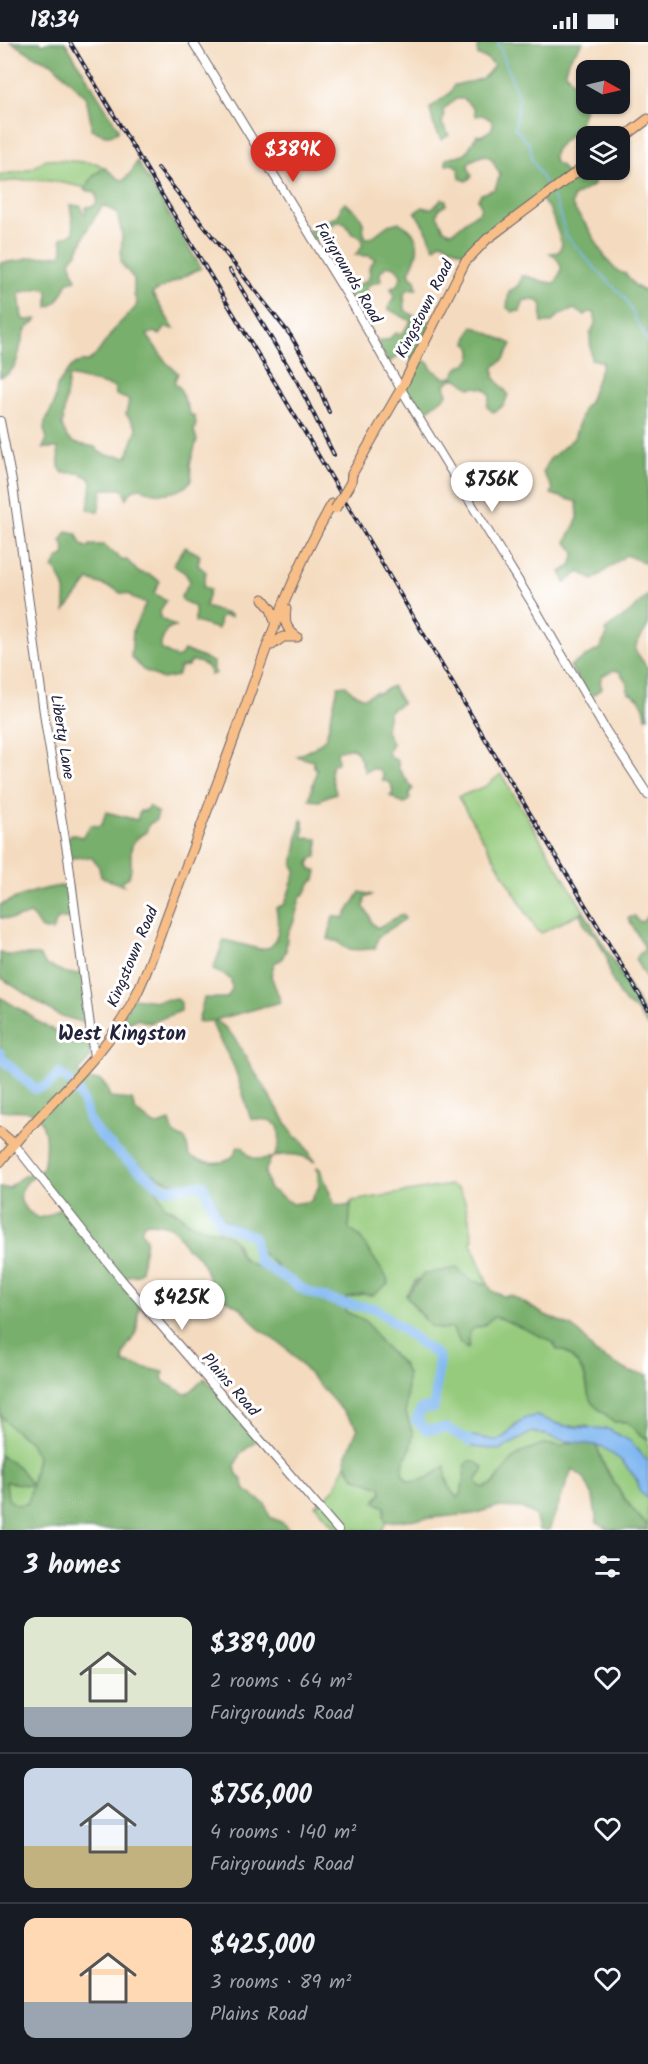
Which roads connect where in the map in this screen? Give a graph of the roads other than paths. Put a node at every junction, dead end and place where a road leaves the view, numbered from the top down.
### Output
1 (193, 42) edge
2 (648, 119) edge
3 (630, 132) edge
4 (576, 173) edge
5 (401, 389) junction
6 (0, 421) edge
7 (334, 507) junction
8 (286, 595) junction
9 (286, 609) junction
10 (275, 622) junction
11 (272, 645) junction
12 (236, 731) junction
13 (648, 795) edge
14 (94, 1057) junction
15 (0, 1132) edge
16 (14, 1144) junction
17 (0, 1161) edge
18 (338, 1530) edge

1 - 5 street, Fairgrounds Road
2 - 3 main road
4 - 5 main road, Kingstown Road
5 - 7 main road, Kingstown Road, bridge
5 - 13 street, Fairgrounds Road
6 - 14 street, Liberty Lane
7 - 8 main road, Kingstown Road
7 - 9 main road, Kingstown Road
8 - 10 main road, Kingstown Road
8 - 10 main road
9 - 11 main road, Kingstown Road
9 - 11 main road
10 - 12 main road, Kingstown Road
11 - 12 main road, Kingstown Road
12 - 14 main road, Kingstown Road
14 - 16 main road, Kingstown Road
15 - 16 main road
16 - 17 main road, Kingstown Road
16 - 18 street, Plains Road

